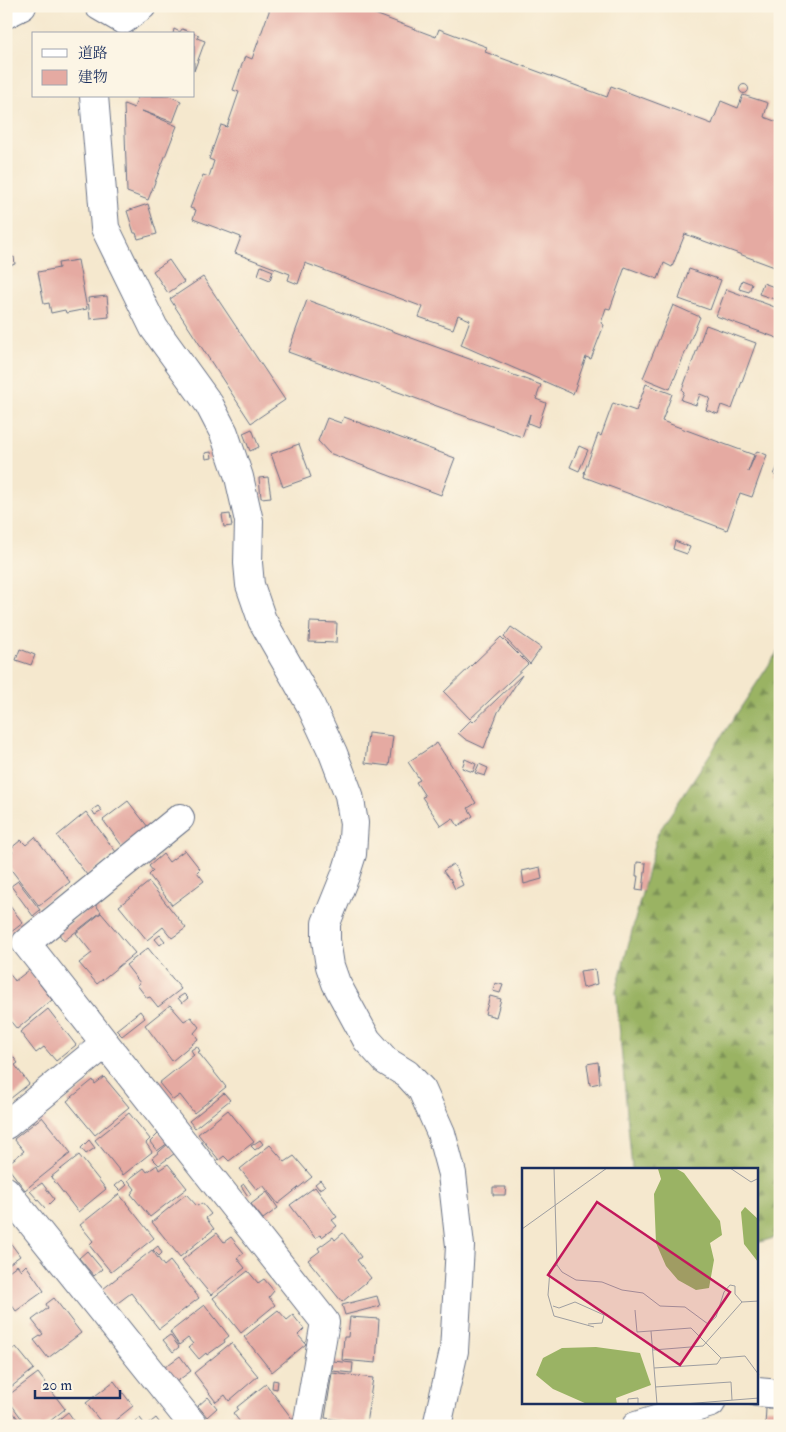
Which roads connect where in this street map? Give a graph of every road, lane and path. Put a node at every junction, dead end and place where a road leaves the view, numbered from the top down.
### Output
1 (22, 6) edge
2 (99, 6) edge
3 (6, 14) edge
4 (127, 20) edge
5 (94, 98) edge
6 (180, 818) dead end
7 (105, 1044) junction
8 (6, 1125) edge
9 (6, 1191) edge
10 (758, 1392) edge
11 (780, 1394) edge
12 (708, 1404) edge
13 (194, 1426) edge
14 (307, 1426) edge
15 (437, 1426) edge
16 (636, 1426) edge

1 - 3 street
2 - 4 street
5 - 15 street
6 - 7 street
7 - 8 street
7 - 14 street
9 - 13 street
10 - 11 street
12 - 16 street

